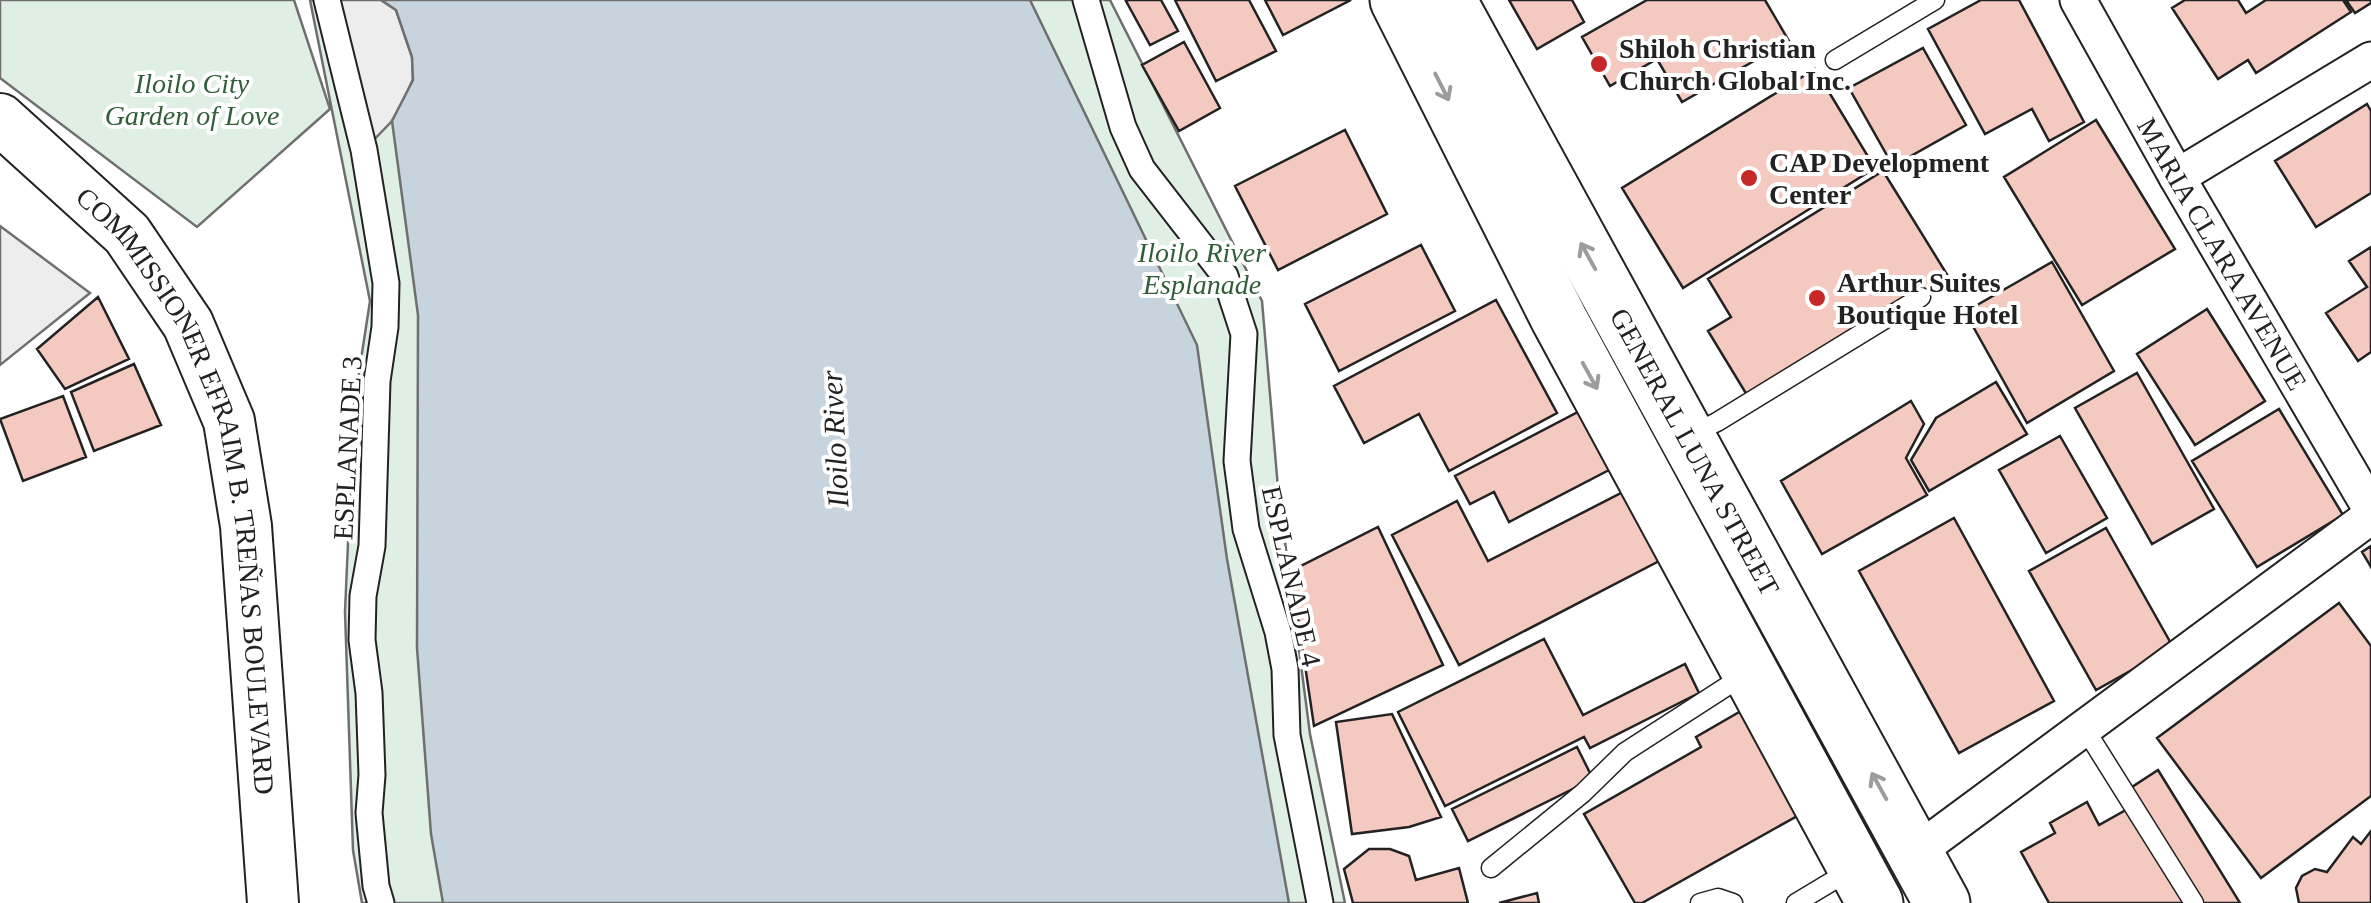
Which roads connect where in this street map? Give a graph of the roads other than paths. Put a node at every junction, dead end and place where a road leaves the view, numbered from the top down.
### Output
1 (327, 0) edge
2 (1086, 0) edge
3 (1398, 0) edge
4 (1448, 0) edge
5 (1934, 0) edge
6 (2078, 0) edge
7 (1834, 60) dead end
8 (2371, 60) edge
9 (0, 119) edge
10 (2177, 177) junction
11 (1921, 298) dead end
12 (1687, 436) junction
13 (2371, 512) edge
14 (1751, 671) junction
15 (1844, 722) junction
16 (2085, 729) junction
17 (1793, 748) junction
18 (1915, 852) junction
19 (1490, 868) dead end
20 (1866, 885) edge
21 (273, 903) edge
22 (381, 903) edge
23 (1320, 903) edge
24 (1700, 903) edge
25 (1733, 903) edge
26 (1796, 903) edge
27 (1942, 903) edge
28 (2194, 903) edge

1 - 22 street, ESPLANADE 3
2 - 23 street, ESPLANADE 4
3 -> 14 highway, GENERAL LUNA STREET
12 -> 4 highway, GENERAL LUNA STREET
5 - 7 lane
6 - 10 street, MARIA CLARA AVENUE
8 - 10 street
9 - 21 main road, COMMISSIONER EFRAIM B. TREÑAS BOULEVARD
10 - 13 street, MARIA CLARA AVENUE
11 - 12 lane
12 - 15 highway, GENERAL LUNA STREET
13 - 16 street
14 - 17 highway, GENERAL LUNA STREET
14 - 19 lane
15 - 17 highway
18 -> 15 highway, GENERAL LUNA STREET
16 - 18 street
16 - 28 lane
17 - 20 highway, GENERAL LUNA STREET
18 - 27 highway, GENERAL LUNA STREET
20 - 26 lane
24 - 25 lane

